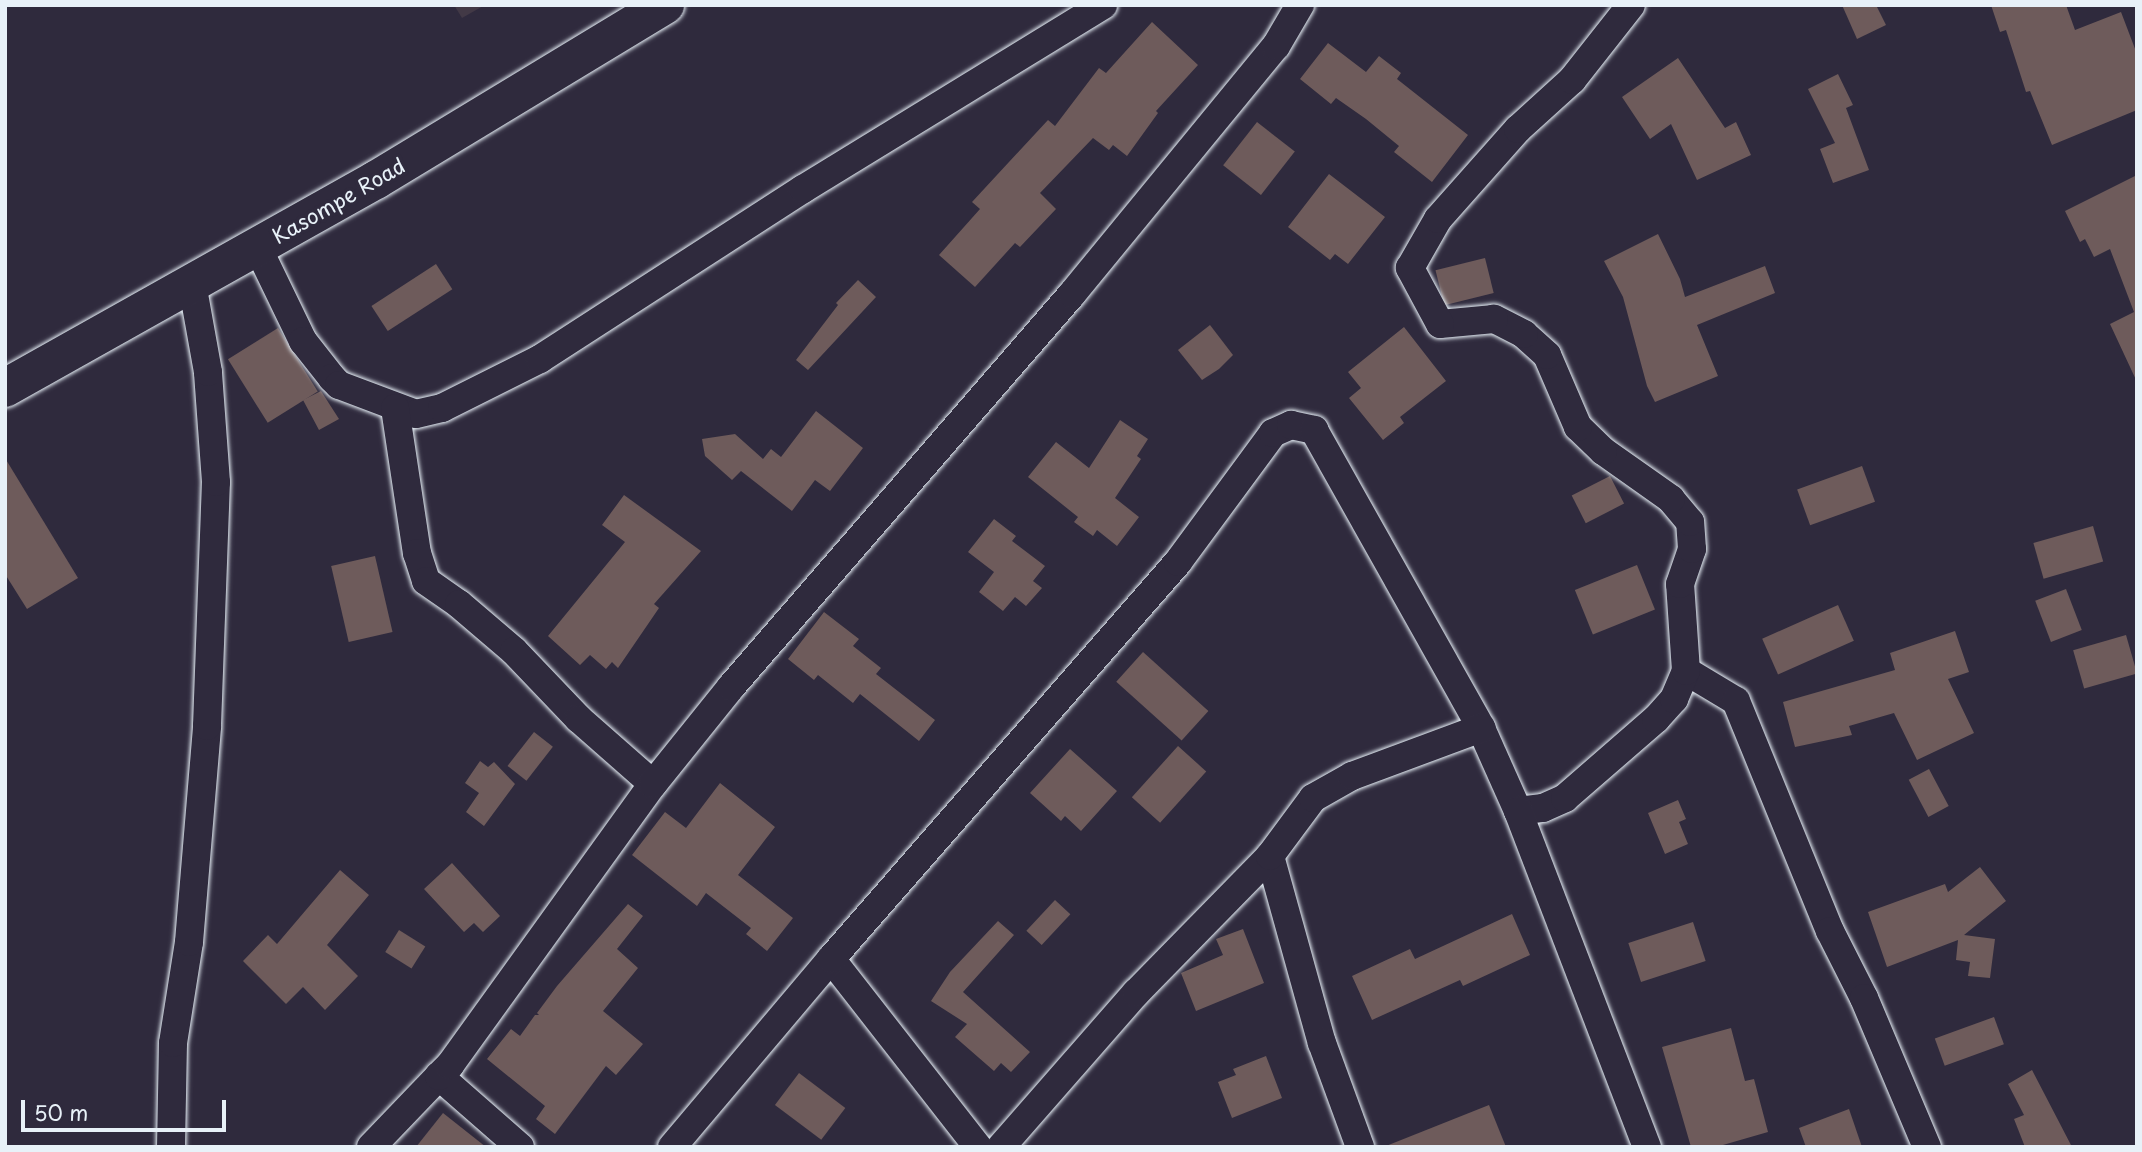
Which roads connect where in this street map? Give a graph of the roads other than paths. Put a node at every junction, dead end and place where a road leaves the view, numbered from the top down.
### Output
1 (666, 5) edge
2 (1103, 5) edge
3 (1300, 5) edge
4 (1631, 5) edge
5 (257, 246) junction
6 (192, 282) junction
7 (5, 388) edge
8 (395, 408) junction
9 (1686, 671) junction
10 (1480, 728) junction
11 (653, 784) junction
12 (1518, 811) junction
13 (1270, 856) junction
14 (831, 958) junction
15 (439, 1076) junction
16 (171, 1147) edge
17 (370, 1147) edge
18 (520, 1147) edge
19 (672, 1147) edge
20 (978, 1147) edge
21 (1001, 1147) edge
22 (1360, 1147) edge
23 (1647, 1147) edge
24 (1927, 1147) edge

1 - 5 street, Kasompe Road
2 - 8 street
3 - 11 street
4 - 9 street
5 - 6 street, Kasompe Road
5 - 8 street
6 - 7 street, Kasompe Road
6 - 16 street
8 - 11 street
9 - 12 street
9 - 24 street
10 - 12 street
10 - 13 street
10 - 14 street
11 - 15 street
12 - 23 street
13 - 21 street
13 - 22 street
14 - 19 street
14 - 20 street
15 - 17 street
15 - 18 street

